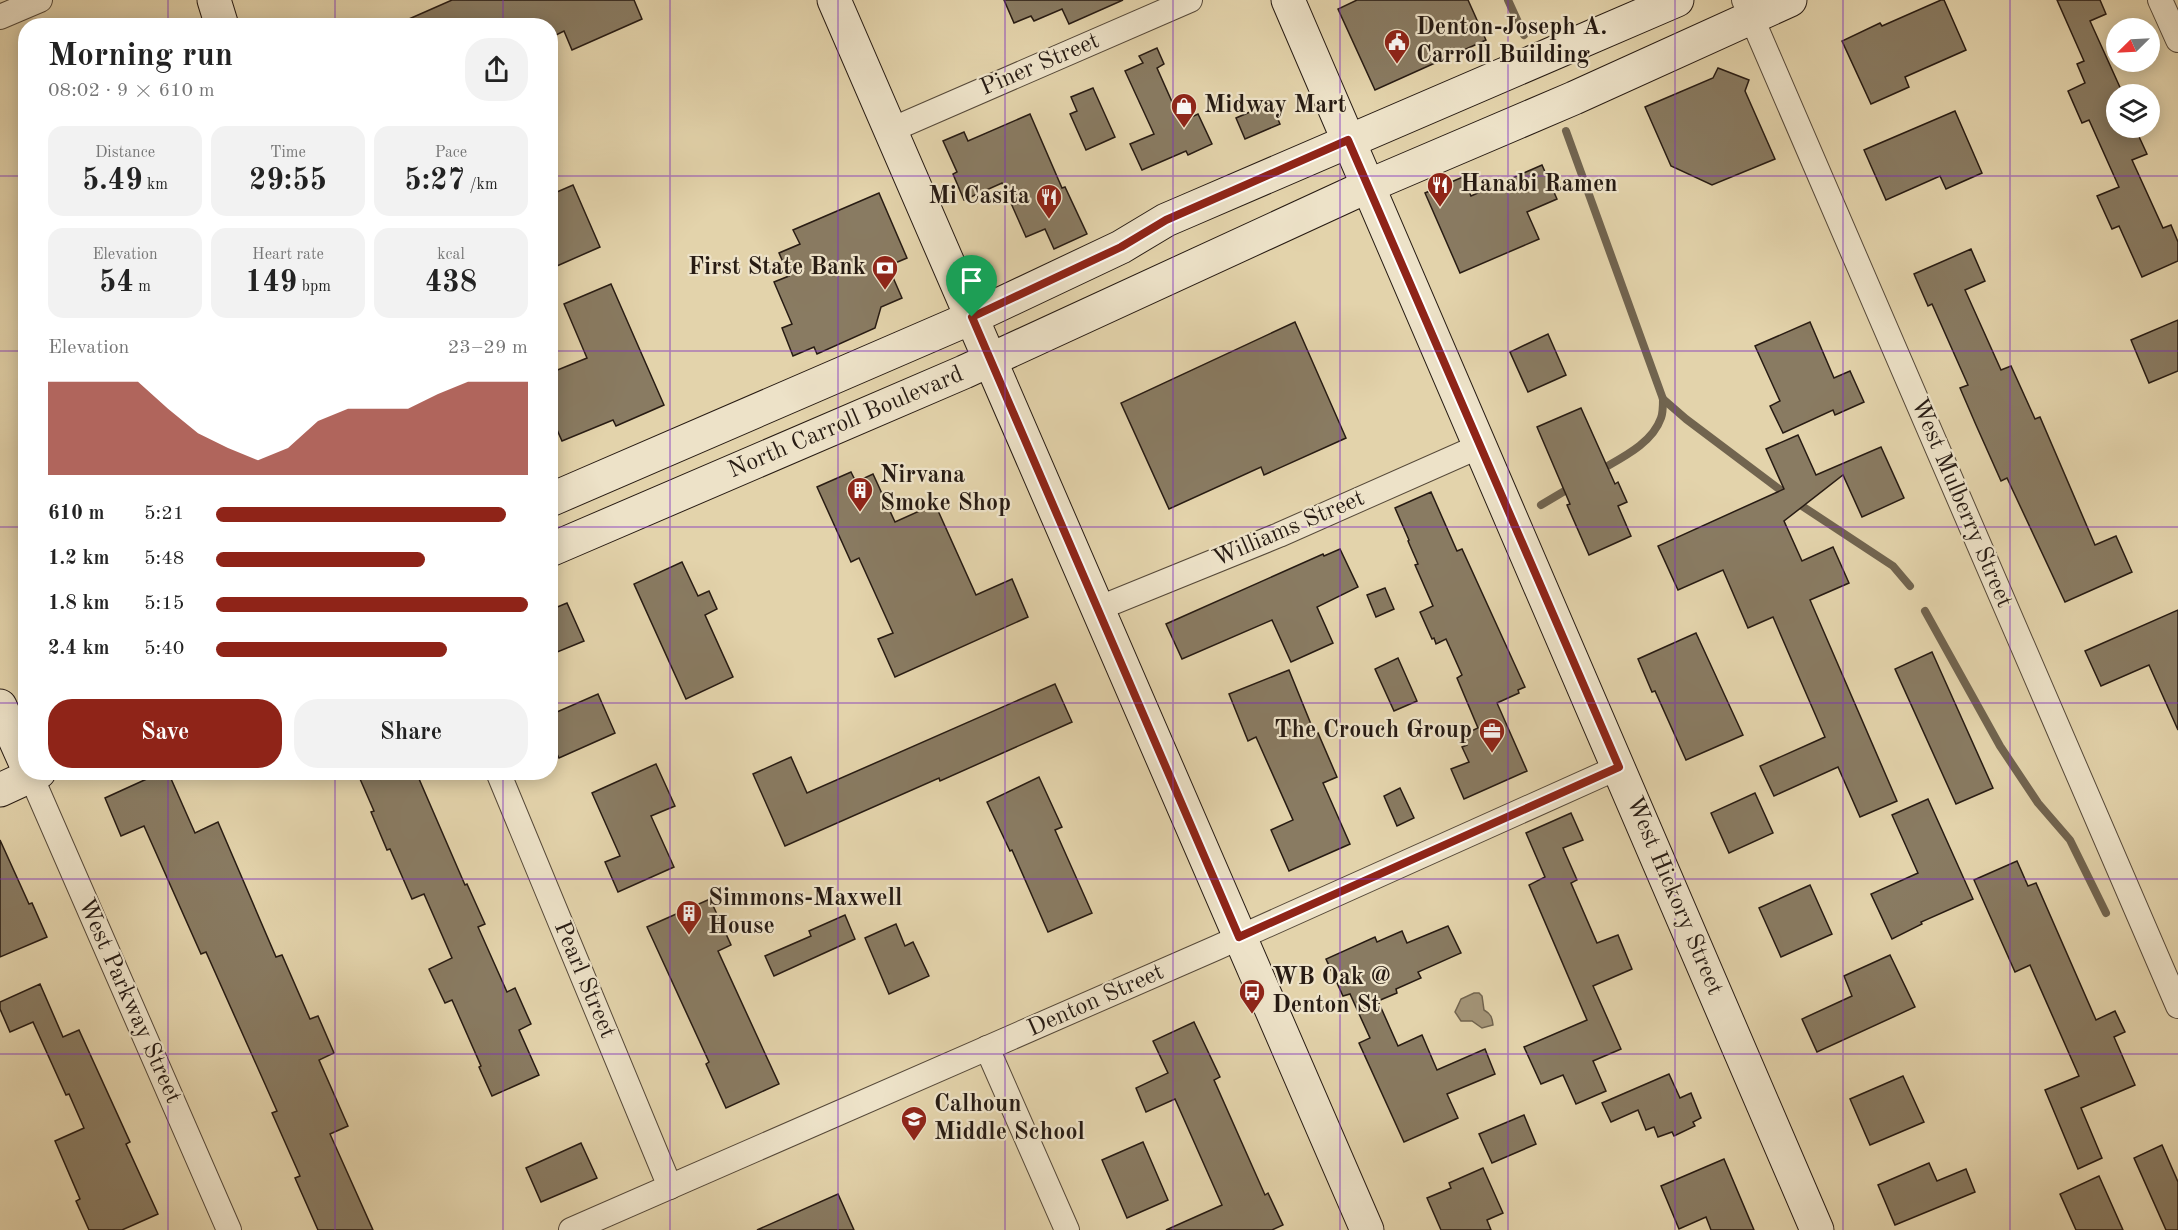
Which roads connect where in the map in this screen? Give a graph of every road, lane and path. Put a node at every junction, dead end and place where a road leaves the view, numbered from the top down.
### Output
1 (40, 0) edge
2 (214, 0) edge
3 (834, 0) edge
4 (1190, 0) edge
5 (1288, 0) edge
6 (1677, 0) edge
7 (1790, 0) edge
8 (2160, 0) edge
9 (1747, 8) edge
10 (0, 17) edge
11 (220, 18) edge
12 (2178, 40) edge
13 (891, 130) junction
14 (1348, 140) junction
15 (1368, 186) junction
16 (972, 317) junction
17 (990, 360) junction
18 (1480, 446) junction
19 (558, 497) edge
20 (558, 547) edge
21 (1097, 609) junction
22 (18, 753) edge
23 (1619, 767) junction
24 (33, 780) edge
25 (501, 780) edge
26 (0, 790) edge
27 (1239, 937) junction
28 (2178, 1006) edge
29 (987, 1048) junction
30 (670, 1186) junction
31 (229, 1230) edge
32 (571, 1230) edge
33 (1067, 1230) edge
34 (1367, 1230) edge
35 (1817, 1230) edge

1 - 10 street
2 - 11 main road
3 - 13 main road
4 - 13 street, Piner Street
5 - 14 main road, West Hickory Street
6 - 14 main road, North Carroll Boulevard
7 - 9 main road, North Carroll Boulevard
8 - 12 street
9 - 15 main road, North Carroll Boulevard
9 - 28 street, West Mulberry Street
13 - 16 main road
14 - 15 main road, West Hickory Street
14 - 16 main road, North Carroll Boulevard
15 - 17 main road, North Carroll Boulevard
15 - 18 main road, West Hickory Street
16 - 17 main road
16 - 19 main road, North Carroll Boulevard
17 - 20 main road, North Carroll Boulevard
17 - 21 main road
18 - 21 street, Williams Street
18 - 23 main road, West Hickory Street
21 - 27 main road
22 - 26 main road
23 - 27 street, Denton Street
23 - 35 main road, West Hickory Street
24 - 31 street, West Parkway Street
25 - 30 street, Pearl Street
27 - 29 street, Denton Street
27 - 34 main road
29 - 30 street, Denton Street
29 - 33 street
30 - 32 street, Denton Street

